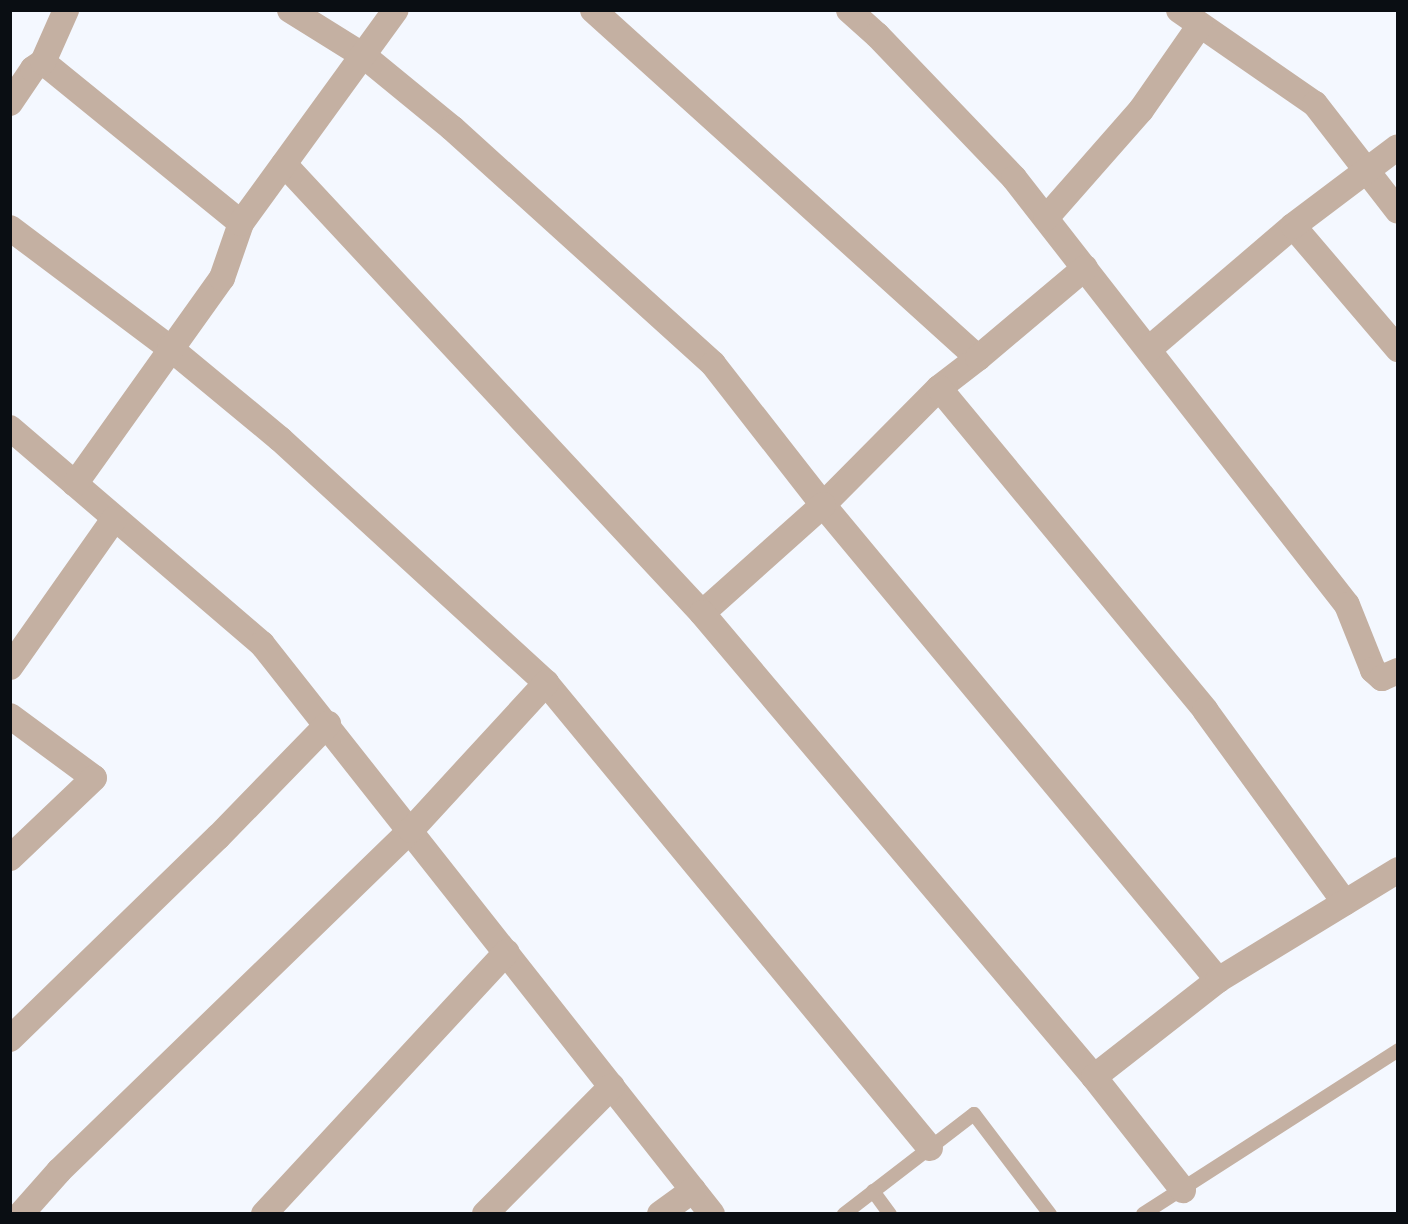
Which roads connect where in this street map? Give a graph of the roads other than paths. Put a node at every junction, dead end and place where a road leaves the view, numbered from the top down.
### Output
1 (66, 10) edge
2 (290, 10) edge
3 (396, 10) edge
4 (592, 10) edge
5 (849, 10) edge
6 (1179, 10) edge
7 (1200, 25) junction
8 (364, 56) junction
9 (44, 62) junction
10 (10, 103) edge
11 (1398, 147) edge
12 (284, 164) junction
13 (1366, 171) junction
14 (1398, 211) edge
15 (1046, 218) junction
16 (241, 223) junction
17 (1293, 226) junction
18 (10, 228) edge
19 (1085, 268) junction
20 (170, 348) junction
21 (1149, 349) junction
22 (1398, 349) edge
23 (978, 358) junction
24 (939, 388) junction
25 (10, 428) edge
26 (75, 484) junction
27 (823, 505) junction
28 (114, 519) junction
29 (702, 613) junction
30 (10, 668) edge
31 (1398, 670) edge
32 (546, 683) junction
33 (10, 716) edge
34 (328, 724) junction
35 (411, 830) junction
36 (10, 858) edge
37 (1398, 870) edge
38 (1345, 903) junction
39 (507, 952) junction
40 (1218, 980) junction
41 (10, 1039) edge
42 (1398, 1050) edge
43 (1094, 1077) junction
44 (612, 1086) junction
45 (930, 1148) junction
46 (693, 1190) junction
47 (1183, 1190) junction
48 (873, 1191) junction
49 (21, 1214) edge
50 (264, 1214) edge
51 (485, 1214) edge
52 (660, 1214) edge
53 (712, 1214) edge
54 (844, 1214) edge
55 (890, 1214) edge
56 (1050, 1214) edge
57 (1143, 1214) edge

1 - 9 street
2 - 8 street
3 - 8 street
4 - 23 street
5 - 15 street
6 - 7 street
7 - 13 street
7 - 15 street
8 - 12 street
8 - 27 street
9 - 10 street
9 - 16 street
11 - 13 street
12 - 16 street
12 - 29 street
13 - 14 street
13 - 17 street
15 - 19 street
16 - 20 street
17 - 21 street
17 - 22 street
18 - 20 street
19 - 21 street
19 - 23 street
20 - 26 street
20 - 32 street
21 - 31 street
23 - 24 street
24 - 27 street
24 - 38 street
25 - 26 street
26 - 28 street
27 - 29 street
27 - 40 street
28 - 30 street
28 - 34 street
29 - 43 street
32 - 35 street
32 - 45 street
33 - 36 street
34 - 35 street
34 - 41 street
35 - 39 street
35 - 49 street
37 - 38 street
38 - 40 street
39 - 44 street
39 - 50 street
40 - 43 street
42 - 47 lane
43 - 47 street
44 - 46 street
44 - 51 street
45 - 48 lane
45 - 56 lane
46 - 52 street
46 - 53 street
47 - 57 lane
48 - 54 lane
48 - 55 lane

